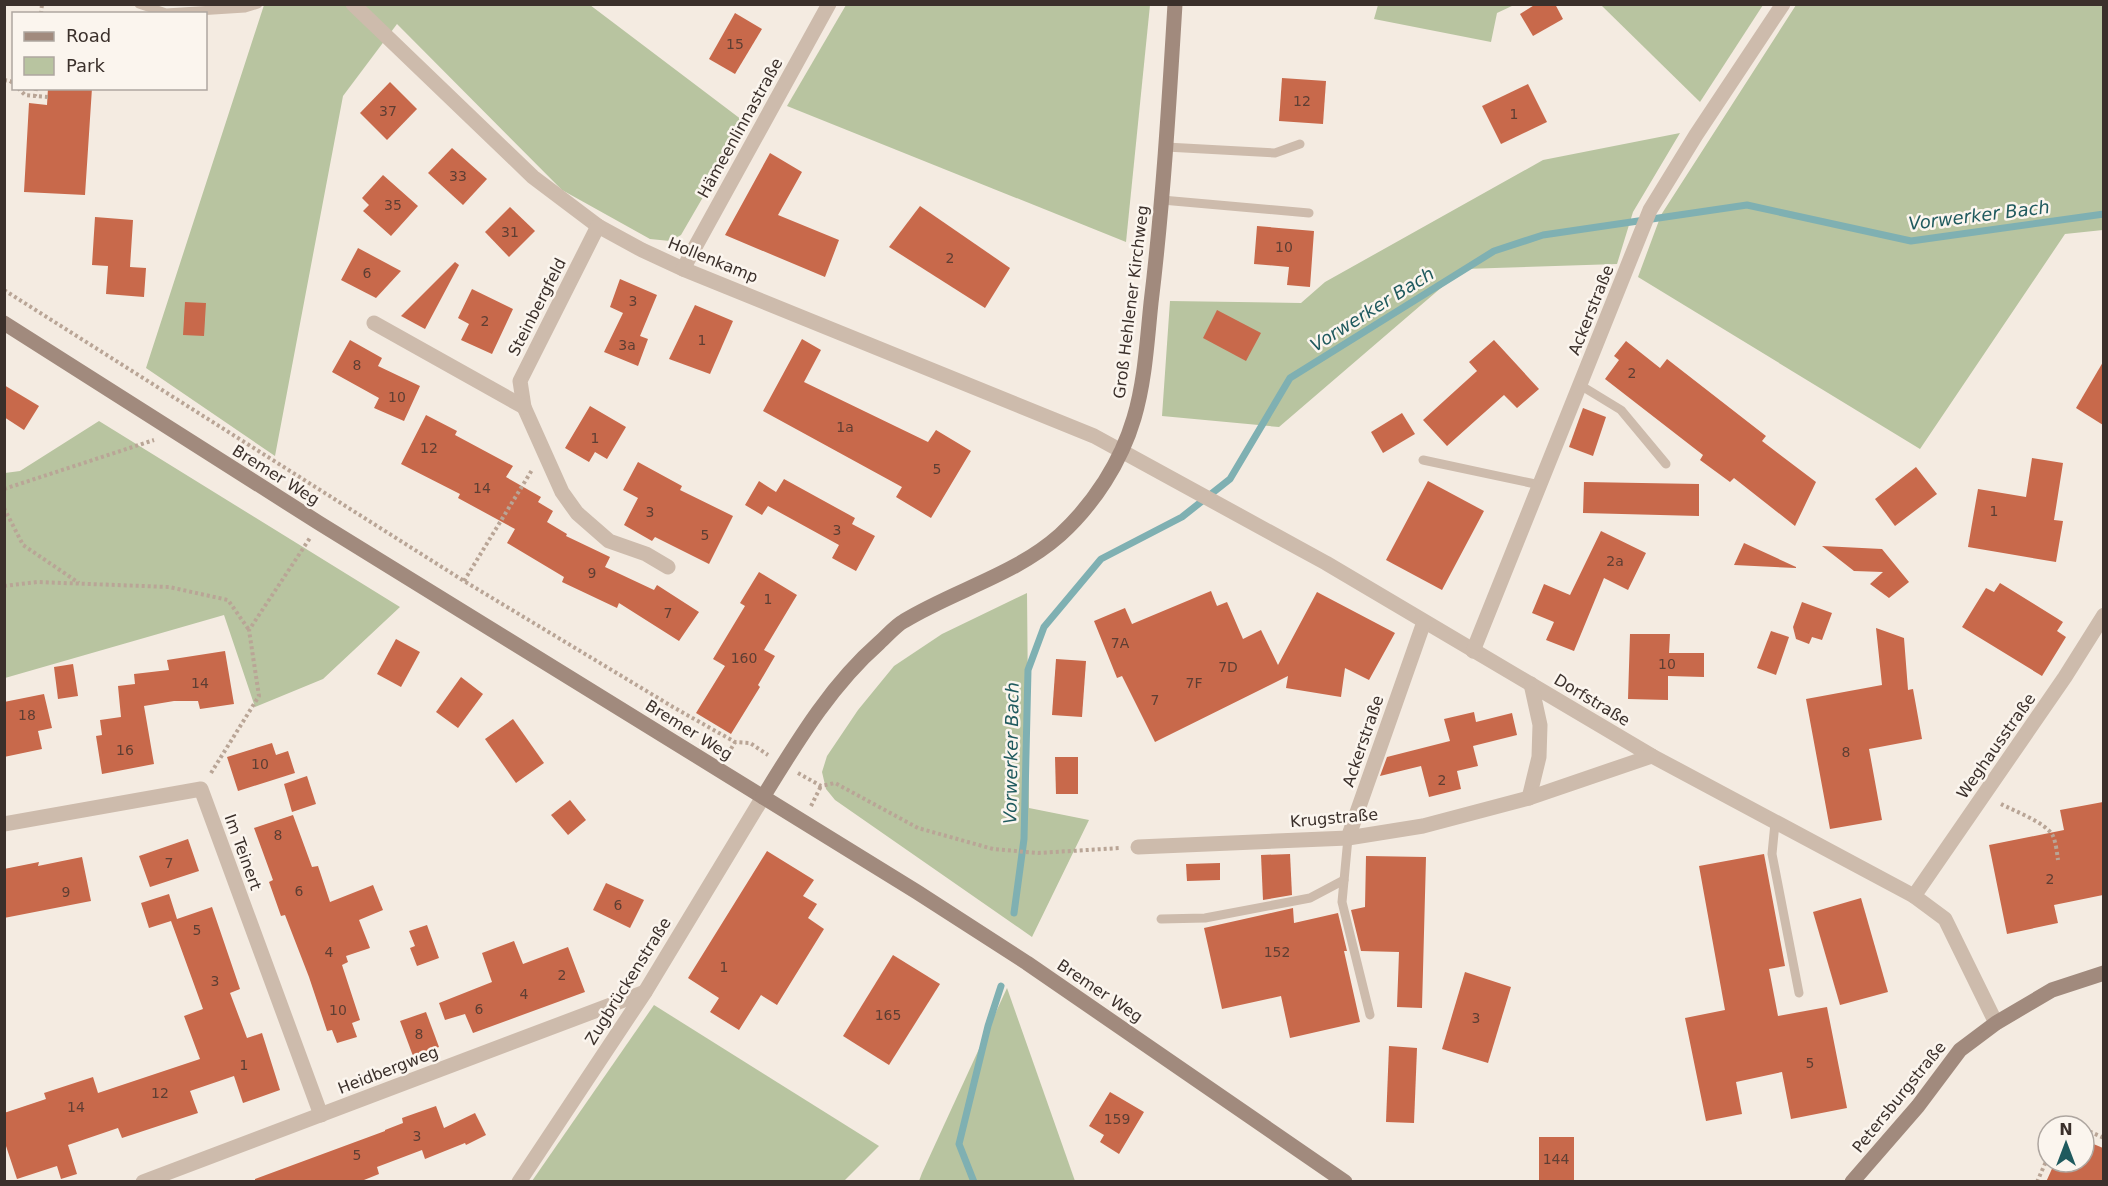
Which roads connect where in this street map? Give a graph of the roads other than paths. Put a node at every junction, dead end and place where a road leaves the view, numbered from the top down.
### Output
1 (140, 4) edge
2 (258, 4) edge
3 (353, 4) edge
4 (828, 4) edge
5 (1175, 4) edge
6 (1783, 4) edge
7 (163, 12) edge
8 (182, 12) edge
9 (1300, 144) dead end
10 (1166, 147) junction
11 (1162, 200) junction
12 (1309, 213) dead end
13 (598, 226) junction
14 (683, 269) junction
15 (4, 323) edge
16 (374, 323) dead end
17 (1580, 385) junction
18 (524, 407) junction
19 (1122, 451) junction
20 (1423, 460) dead end
21 (1666, 464) dead end
22 (1540, 485) junction
23 (668, 567) dead end
24 (2103, 615) edge
25 (1424, 622) junction
26 (1473, 651) junction
27 (1531, 684) junction
28 (1652, 756) junction
29 (763, 796) junction
30 (1529, 798) junction
31 (1775, 823) junction
32 (4, 824) edge
33 (1347, 838) junction
34 (1138, 847) road end
35 (1344, 880) junction
36 (1914, 896) junction
37 (1161, 919) dead end
38 (2103, 973) edge
39 (645, 992) junction
40 (1799, 993) dead end
41 (1370, 1015) dead end
42 (1996, 1023) junction
43 (321, 1114) junction
44 (143, 1182) edge
45 (519, 1182) edge
46 (1346, 1182) edge
47 (1852, 1182) edge

1 - 7 lane
2 - 8 lane
3 - 13 street, Hollenkamp
4 - 14 street, Hämeenlinnastraße
5 - 10 main road, Groß Hehlener Kirchweg
6 - 17 street, Ackerstraße
9 - 10 lane
10 - 11 main road, Groß Hehlener Kirchweg
11 - 12 lane
11 - 19 main road, Groß Hehlener Kirchweg
13 - 14 street, Hollenkamp
13 - 18 street, Steinbergfeld
14 - 19 street, Hollenkamp
15 - 29 main road, Bremer Weg
16 - 18 street
17 - 21 lane
17 - 22 street, Ackerstraße
18 - 23 street, Steinbergfeld
19 - 25 street, Dorfstraße
19 - 29 main road, Groß Hehlener Kirchweg
20 - 22 lane
22 - 26 street, Ackerstraße
24 - 36 street, Weghausstraße
25 - 26 street, Dorfstraße
25 - 33 street, Ackerstraße
26 - 27 street, Dorfstraße
27 - 28 street, Dorfstraße
27 - 30 street
28 - 30 street, Krugstraße
28 - 31 street, Dorfstraße
29 - 39 street, Zugbrückenstraße
29 - 46 main road, Bremer Weg
30 - 33 street, Krugstraße
31 - 36 street, Dorfstraße
31 - 40 lane
32 - 43 street, Im Teinert
33 - 34 street, Krugstraße
33 - 35 lane
35 - 37 lane
35 - 41 lane
36 - 42 street, Dorfstraße
38 - 42 main road, Petersburgstraße
39 - 43 street, Heidbergweg
39 - 45 street, Zugbrückenstraße
42 - 47 main road, Petersburgstraße
43 - 44 street, Heidbergweg

